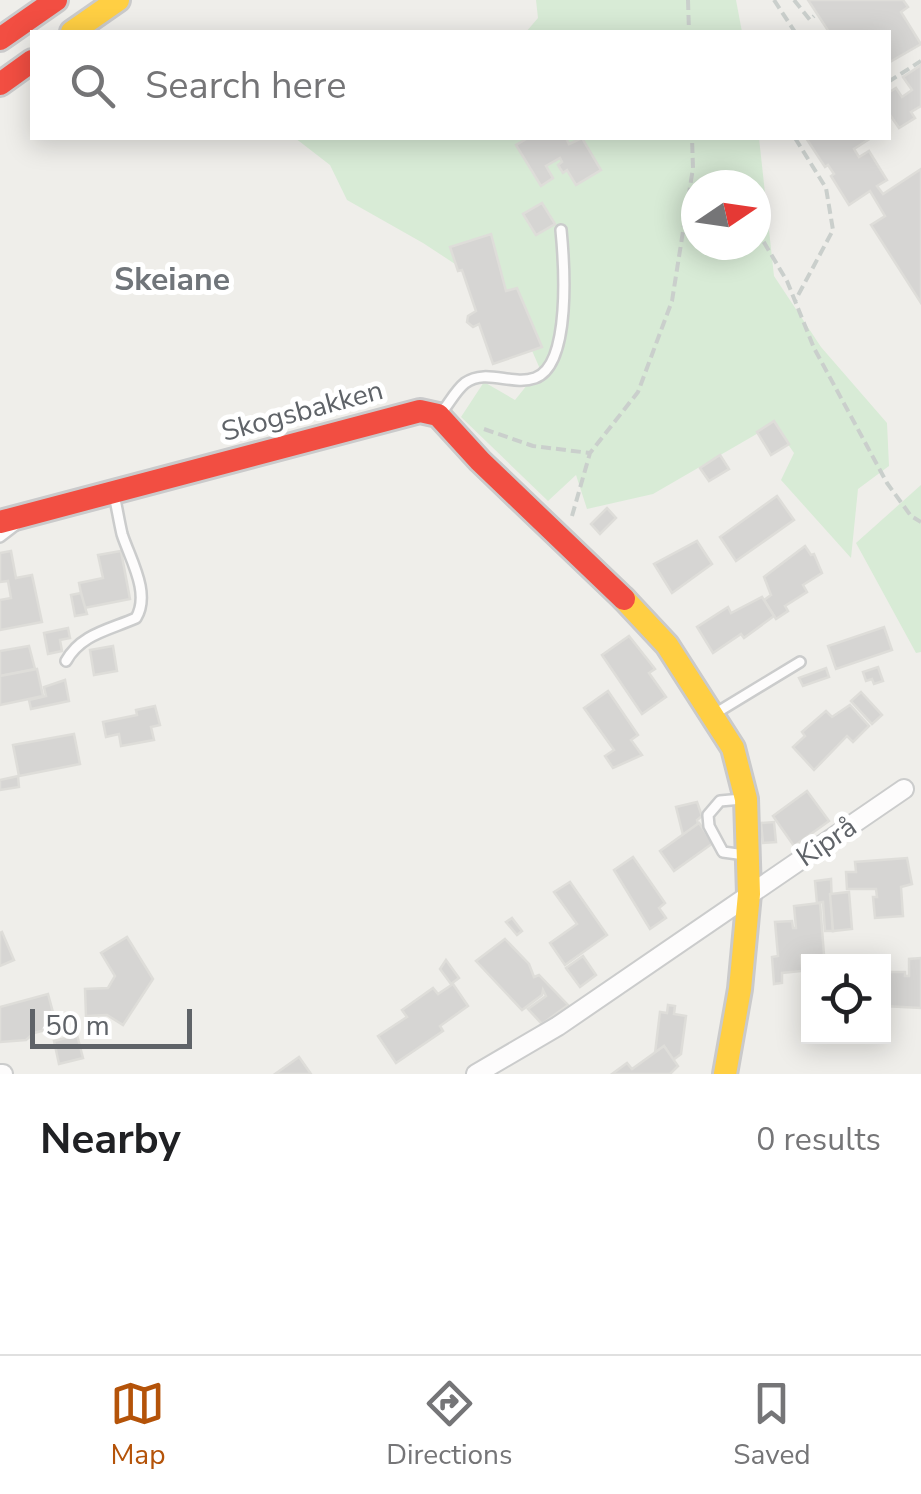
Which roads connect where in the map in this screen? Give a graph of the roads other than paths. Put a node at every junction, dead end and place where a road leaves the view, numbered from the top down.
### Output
1 (56, 0) edge
2 (118, 0) edge
3 (75, 30) edge
4 (0, 39) edge
5 (30, 62) edge
6 (0, 84) edge
7 (560, 230) dead end
8 (441, 413) junction
9 (114, 492) junction
10 (10, 519) edge
11 (0, 537) edge
12 (66, 661) dead end
13 (800, 662) dead end
14 (714, 714) junction
15 (904, 790) dead end
16 (746, 799) junction
17 (748, 856) junction
18 (749, 894) junction
19 (476, 1074) edge
20 (725, 1074) edge

1 - 4 main road
2 - 3 main road
5 - 6 main road
7 - 8 lane
8 - 9 main road, Skogsbakken
8 - 14 main road
9 - 10 main road, Skogsbakken
9 - 12 lane
10 - 11 lane, Skogsbakken
13 - 14 lane
14 - 16 main road
15 - 18 street, Kiprå
16 - 17 main road
16 - 17 lane
17 - 18 main road
18 - 19 street
18 - 20 main road

